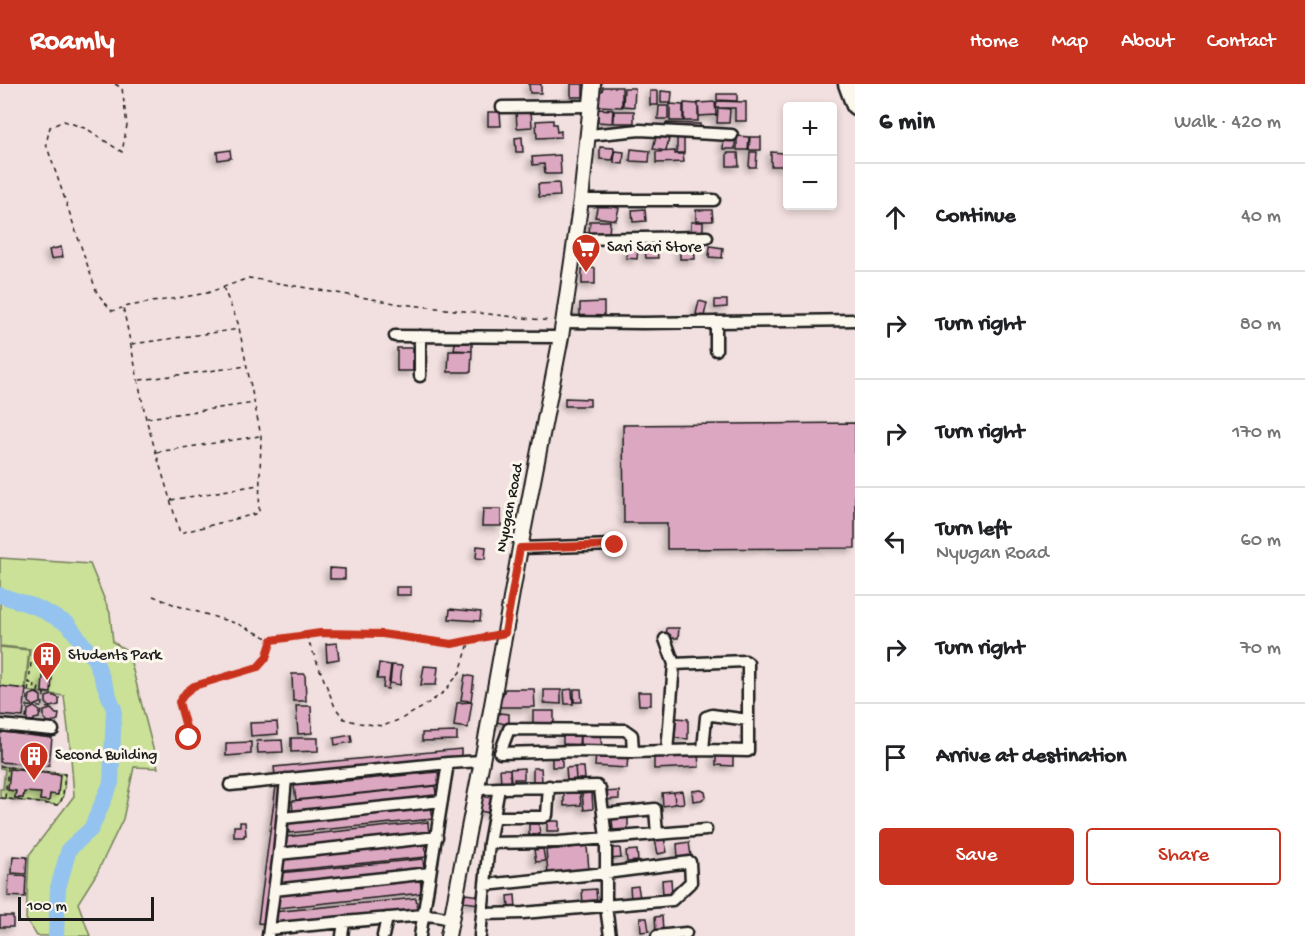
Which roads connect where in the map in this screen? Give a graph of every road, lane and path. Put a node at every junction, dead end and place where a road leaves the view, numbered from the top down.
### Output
1 (115, 84) edge
2 (593, 84) edge
3 (847, 84) edge
4 (591, 106) junction
5 (855, 106) edge
6 (502, 107) dead end
7 (589, 135) junction
8 (732, 135) dead end
9 (581, 200) junction
10 (714, 200) dead end
11 (707, 237) dead end
12 (576, 239) junction
13 (223, 287) junction
14 (123, 307) junction
15 (855, 320) edge
16 (563, 322) junction
17 (716, 322) junction
18 (240, 329) junction
19 (395, 336) dead end
20 (420, 336) junction
21 (561, 337) junction
22 (131, 345) junction
23 (716, 350) dead end
24 (247, 366) junction
25 (420, 376) dead end
26 (139, 381) junction
27 (255, 403) junction
28 (146, 419) junction
29 (261, 436) junction
30 (156, 452) junction
31 (260, 484) junction
32 (171, 500) junction
33 (615, 545) dead end
34 (520, 548) junction
35 (153, 596) dead end
36 (505, 633) junction
37 (306, 635) junction
38 (470, 639) junction
39 (665, 639) dead end
40 (272, 640) junction
41 (31, 663) dead end
42 (674, 664) junction
43 (29, 683) junction
44 (42, 686) dead end
45 (38, 693) junction
46 (27, 706) junction
47 (42, 707) junction
48 (51, 708) dead end
49 (748, 720) junction
50 (26, 721) dead end
51 (41, 723) dead end
52 (0, 725) edge
53 (53, 730) dead end
54 (189, 738) dead end
55 (703, 750) junction
56 (633, 752) junction
57 (667, 752) junction
58 (500, 753) junction
59 (483, 757) junction
60 (448, 764) junction
61 (0, 766) edge
62 (8, 767) junction
63 (286, 779) junction
64 (230, 785) dead end
65 (549, 786) junction
66 (499, 788) junction
67 (477, 789) junction
68 (58, 794) dead end
69 (63, 794) junction
70 (0, 798) edge
71 (4, 799) junction
72 (442, 801) junction
73 (604, 814) junction
74 (495, 817) junction
75 (283, 818) junction
76 (706, 830) dead end
77 (657, 834) junction
78 (436, 837) junction
79 (606, 838) junction
80 (489, 843) junction
81 (279, 854) junction
82 (430, 873) junction
83 (606, 873) junction
84 (485, 885) junction
85 (274, 890) junction
86 (606, 907) junction
87 (482, 914) junction
88 (424, 915) junction
89 (387, 918) junction
90 (451, 920) junction
91 (344, 922) junction
92 (269, 933) edge
93 (686, 933) dead end
94 (342, 936) edge
95 (383, 936) edge
96 (420, 936) edge
97 (448, 936) edge
98 (480, 936) edge
99 (610, 936) edge
100 (657, 936) edge

1 - 14 path
2 - 4 main road, Nyugan Road
3 - 5 highway
4 - 6 street
4 - 7 main road, Nyugan Road
7 - 8 street
7 - 9 main road, Nyugan Road
9 - 10 street
9 - 12 main road, Nyugan Road
11 - 12 street
12 - 16 main road, Nyugan Road
13 - 14 path
13 - 16 path
13 - 18 path
14 - 22 path
15 - 17 street
16 - 17 street
16 - 21 main road, Nyugan Road
17 - 23 street
18 - 22 path
18 - 24 path
19 - 20 street
20 - 21 street
20 - 25 street
21 - 34 main road, Nyugan Road
22 - 26 path
24 - 26 path
24 - 27 path
26 - 28 path
27 - 28 path
27 - 29 path
28 - 30 path
29 - 30 path
29 - 31 path
30 - 32 path
31 - 32 path
31 - 32 path
33 - 34 street
34 - 36 main road, Nyugan Road
35 - 40 path
36 - 38 path
36 - 59 main road, Nyugan Road
37 - 38 path
37 - 38 path
37 - 40 path
39 - 42 street
40 - 54 path
41 - 43 path
42 - 49 street
42 - 57 street
43 - 45 path
43 - 46 path
44 - 45 path
45 - 47 path
46 - 47 path
46 - 50 path
47 - 48 path
47 - 51 path
49 - 55 street
49 - 55 street
52 - 53 street
55 - 57 street
56 - 57 street
56 - 58 street
56 - 58 street
58 - 59 street
59 - 60 street
59 - 67 main road, Nyugan Road
60 - 63 street
60 - 72 street
61 - 62 path
62 - 69 path
62 - 71 path
63 - 64 street
63 - 75 street
65 - 66 street
65 - 73 street
65 - 74 street
66 - 67 street
66 - 74 street
67 - 90 main road, Nyugan Road
68 - 69 path
69 - 71 path
70 - 71 path
72 - 75 street
72 - 78 street
73 - 77 street
73 - 79 street
74 - 80 street
75 - 81 street
76 - 77 street
77 - 79 street
78 - 81 street
78 - 82 street
79 - 80 street
79 - 83 street
80 - 84 street
81 - 85 street
82 - 85 street
82 - 88 street
83 - 84 street
83 - 86 street
83 - 86 street
84 - 87 street
85 - 92 street
86 - 87 street
86 - 99 street
87 - 98 street
88 - 89 street
88 - 90 street
88 - 96 street
89 - 91 street
89 - 95 street
90 - 97 main road, Nyugan Road
91 - 92 street
91 - 94 street
93 - 100 street

